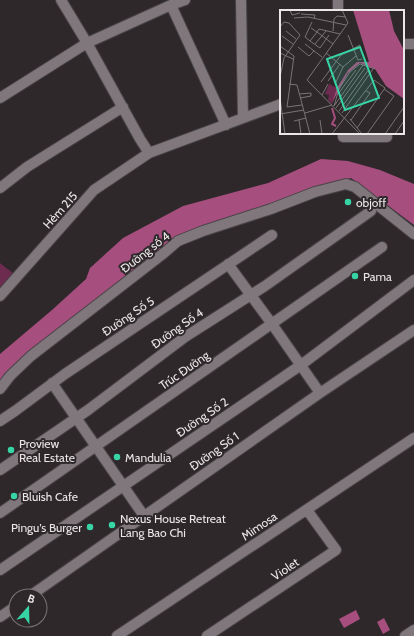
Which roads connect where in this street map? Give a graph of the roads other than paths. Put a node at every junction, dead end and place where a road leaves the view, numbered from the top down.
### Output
1 (61, 0) edge
2 (185, 0) edge
3 (241, 0) edge
4 (171, 5) junction
5 (87, 43) junction
6 (0, 98) edge
7 (280, 104) edge
8 (123, 107) junction
9 (243, 118) junction
10 (226, 124) junction
11 (343, 134) edge
12 (386, 137) dead end
13 (150, 153) junction
14 (0, 188) edge
15 (377, 208) junction
16 (414, 234) edge
17 (272, 235) dead end
18 (382, 247) dead end
19 (228, 264) junction
20 (414, 280) edge
21 (252, 295) junction
22 (0, 296) edge
23 (272, 324) junction
24 (414, 330) edge
25 (301, 365) junction
26 (52, 383) junction
27 (0, 389) edge
28 (320, 393) junction
29 (76, 418) junction
30 (0, 421) edge
31 (414, 438) edge
32 (96, 446) junction
33 (0, 470) edge
34 (124, 486) junction
35 (307, 510) junction
36 (0, 513) edge
37 (144, 516) junction
38 (0, 570) edge
39 (41, 588) edge
40 (414, 630) edge
41 (118, 636) edge
42 (207, 636) edge
43 (405, 636) edge

1 - 5 street
2 - 4 street
3 - 9 street
4 - 5 street
4 - 10 street
5 - 6 street
5 - 8 street
7 - 9 street, Hẻm 215
8 - 13 street
8 - 14 street
9 - 10 street, Hẻm 215
10 - 13 street, Hẻm 215
11 - 12 street
13 - 22 street, Hẻm 215
15 - 16 street
15 - 21 street, Đường Số 4
15 - 27 street, Đường số 4
17 - 19 street, Đường Số 5
18 - 23 street, Trúc Đường
19 - 21 street
19 - 26 street, Đường Số 5
20 - 25 street, Đường Số 2
21 - 23 street
21 - 29 street, Đường Số 4
23 - 25 street
23 - 32 street, Trúc Đường
24 - 28 street, Đường Số 1
25 - 28 street
25 - 34 street, Đường Số 2
26 - 29 street
26 - 30 street, Đường Số 5
28 - 37 street, Đường Số 1
29 - 32 street
29 - 33 street, Đường Số 4
31 - 35 street, Mimosa
32 - 34 street
32 - 36 street, Trúc Đường
34 - 37 street
34 - 38 street, Đường Số 2
35 - 41 street, Mimosa
35 - 42 street, Violet
37 - 39 street, Đường Số 1
40 - 43 street

